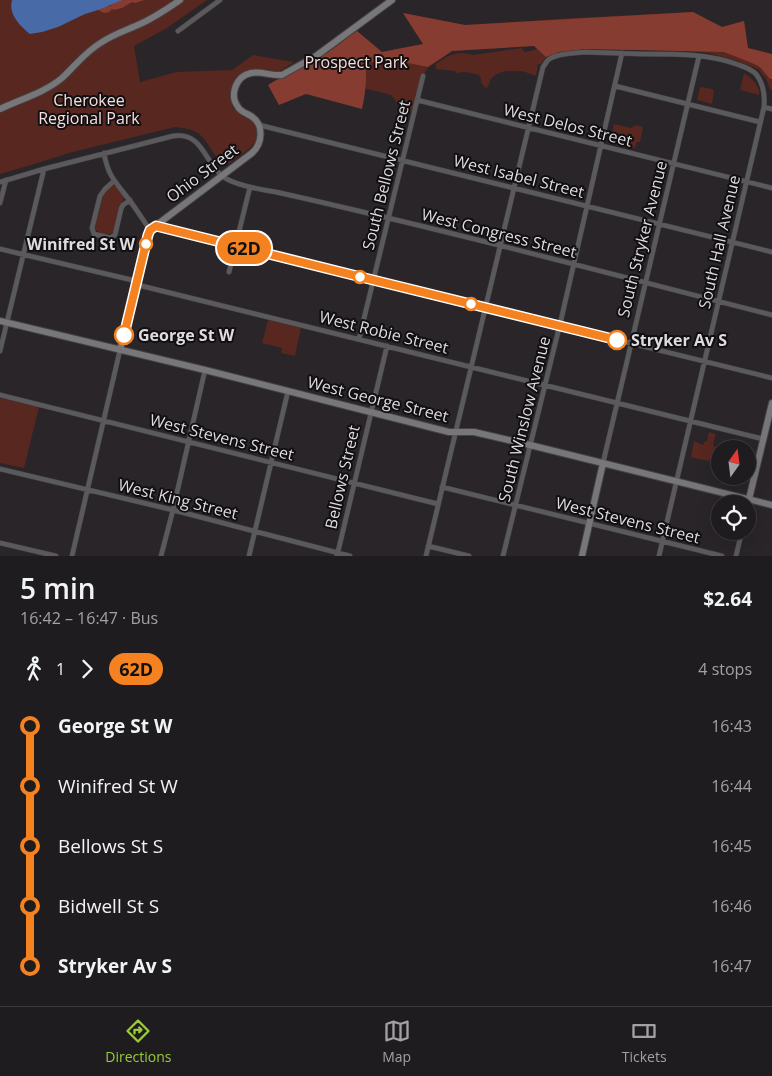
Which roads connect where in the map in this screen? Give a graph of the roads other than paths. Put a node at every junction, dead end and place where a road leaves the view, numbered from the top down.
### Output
1 (180, 0) edge
2 (220, 0) edge
3 (392, 0) edge
4 (178, 31) dead end
5 (622, 53) junction
6 (699, 56) junction
7 (423, 76) dead end
8 (615, 86) junction
9 (417, 100) junction
10 (688, 104) junction
11 (764, 107) junction
12 (0, 109) edge
13 (772, 109) edge
14 (760, 122) junction
15 (259, 125) junction
16 (528, 128) junction
17 (601, 146) junction
18 (104, 153) junction
19 (402, 160) junction
20 (674, 164) junction
21 (44, 168) junction
22 (221, 175) junction
23 (6, 180) junction
24 (114, 181) junction
25 (0, 182) edge
26 (746, 182) junction
27 (250, 187) junction
28 (514, 188) junction
29 (772, 188) edge
30 (130, 200) junction
31 (0, 203) edge
32 (587, 206) junction
33 (388, 218) junction
34 (660, 224) junction
35 (153, 228) junction
36 (733, 242) junction
37 (235, 245) junction
38 (500, 246) junction
39 (0, 249) edge
40 (772, 252) edge
41 (23, 254) junction
42 (574, 265) junction
43 (229, 272) dead end
44 (373, 280) junction
45 (137, 283) junction
46 (646, 283) junction
47 (718, 301) junction
48 (485, 308) junction
49 (772, 315) edge
50 (3, 322) edge
51 (559, 326) junction
52 (359, 339) junction
53 (631, 344) junction
54 (387, 346) junction
55 (120, 350) junction
56 (0, 352) edge
57 (704, 361) junction
58 (471, 367) junction
59 (204, 370) junction
60 (772, 378) edge
61 (544, 385) junction
62 (288, 391) junction
63 (0, 395) edge
64 (617, 403) junction
65 (772, 403) edge
66 (371, 412) junction
67 (104, 420) junction
68 (690, 421) junction
69 (456, 431) junction
70 (763, 439) junction
71 (188, 441) junction
72 (530, 445) junction
73 (272, 462) junction
74 (603, 463) junction
75 (0, 468) edge
76 (676, 481) junction
77 (354, 482) junction
78 (442, 487) junction
79 (87, 490) junction
80 (733, 495) edge
81 (750, 495) edge
82 (756, 501) edge
83 (438, 504) junction
84 (772, 505) edge
85 (516, 506) junction
86 (173, 510) junction
87 (589, 523) junction
88 (255, 531) junction
89 (740, 540) edge
90 (662, 542) junction
91 (0, 543) edge
92 (428, 546) junction
93 (337, 554) edge
94 (56, 556) edge
95 (72, 556) edge
96 (161, 556) edge
97 (249, 556) edge
98 (350, 556) edge
99 (426, 556) edge
100 (469, 556) edge
101 (504, 556) edge
102 (582, 556) edge
103 (659, 556) edge
104 (722, 556) edge
105 (736, 556) edge

1 - 12 street
2 - 4 street
3 - 15 street
5 - 6 street
5 - 8 street, South Winslow Avenue
5 - 16 street
6 - 10 street, South Stryker Avenue
6 - 11 street, South Hall Avenue
7 - 9 street, South Bellows Street
8 - 10 street
8 - 17 street, South Winslow Avenue
9 - 16 street, West Delos Street
9 - 19 street, South Bellows Street
10 - 14 street
10 - 20 street, South Stryker Avenue
11 - 13 street
11 - 14 street, South Hall Avenue
14 - 26 street, South Hall Avenue
15 - 19 street, West Isabel Street
15 - 22 street, Ohio Street
16 - 17 street, West Delos Street
16 - 28 street
17 - 20 street, West Delos Street
17 - 32 street, South Winslow Avenue
18 - 21 street
18 - 22 street
18 - 24 street
19 - 28 street, West Isabel Street
19 - 33 street, South Bellows Street
20 - 26 street, West Delos Street
20 - 34 street, South Stryker Avenue
21 - 23 street
21 - 41 street
22 - 27 street, West Congress Street
22 - 35 street, Ohio Street
23 - 25 street
23 - 31 street
24 - 30 street
24 - 30 street
26 - 29 street, West Delos Street
26 - 36 street, South Hall Avenue
27 - 33 street, West Congress Street
27 - 37 street
28 - 32 street, West Isabel Street
28 - 38 street
30 - 35 street
32 - 34 street, West Isabel Street
32 - 42 street, South Winslow Avenue
33 - 38 street, West Congress Street
33 - 44 street, South Bellows Street
34 - 36 street, West Isabel Street
34 - 46 street, South Stryker Avenue
35 - 37 street
35 - 45 street
36 - 40 street, West Isabel Street
36 - 47 street, South Hall Avenue
37 - 43 street
37 - 44 street
38 - 42 street, West Congress Street
38 - 48 street
39 - 41 street, West Robie Street
41 - 45 street, West Robie Street
41 - 50 street
42 - 46 street, West Congress Street
42 - 51 street, South Winslow Avenue
44 - 48 street
44 - 52 street, South Bellows Street
45 - 52 street, West Robie Street
45 - 55 street
46 - 47 street, West Congress Street
46 - 53 street, South Stryker Avenue
47 - 49 street, West Congress Street
47 - 57 street, South Hall Avenue
48 - 51 street
48 - 58 street
50 - 55 street, West George Street
50 - 56 street
51 - 53 street
51 - 61 street, South Winslow Avenue
52 - 54 street, West Robie Street
53 - 57 street
53 - 64 street, South Stryker Avenue
54 - 58 street, West Robie Street
54 - 66 street, Bellows Street
55 - 59 street, West George Street
55 - 67 street
57 - 60 street
57 - 68 street, South Hall Avenue
58 - 61 street, West Robie Street
58 - 69 street
59 - 62 street, West George Street
59 - 71 street
61 - 64 street, West Robie Street
61 - 72 street, South Winslow Avenue
62 - 66 street, West George Street
62 - 73 street
63 - 67 street, West Stevens Street
64 - 68 street, West Robie Street
64 - 74 street, South Stryker Avenue
65 - 70 street
66 - 69 street, West George Street
66 - 77 street, Bellows Street
67 - 71 street, West Stevens Street
67 - 79 street
68 - 70 street, West Robie Street
68 - 76 street, South Hall Avenue
69 - 72 street, West George Street
69 - 78 street
70 - 81 street
71 - 73 street, West Stevens Street
71 - 86 street
72 - 74 street, West George Street
72 - 85 street, South Winslow Avenue
73 - 77 street, West Stevens Street
73 - 88 street
74 - 76 street, West George Street
74 - 87 street, South Stryker Avenue
75 - 79 street, West King Street
76 - 80 street, West George Street
76 - 90 street, South Hall Avenue
77 - 83 street, West Stevens Street
77 - 93 street, Bellows Street
78 - 83 street
78 - 85 street, West Stevens Street
79 - 86 street, West King Street
79 - 95 street
82 - 84 street, West George Street
83 - 92 street
85 - 87 street, West Stevens Street
85 - 101 street, South Winslow Avenue
86 - 88 street, West King Street
86 - 96 street
87 - 90 street, West Stevens Street
87 - 102 street, South Stryker Avenue
88 - 93 street, West King Street
88 - 97 street
89 - 105 street
90 - 103 street, South Hall Avenue
90 - 104 street, West Stevens Street
91 - 94 street
92 - 99 street
92 - 100 street
93 - 98 street, West King Street

